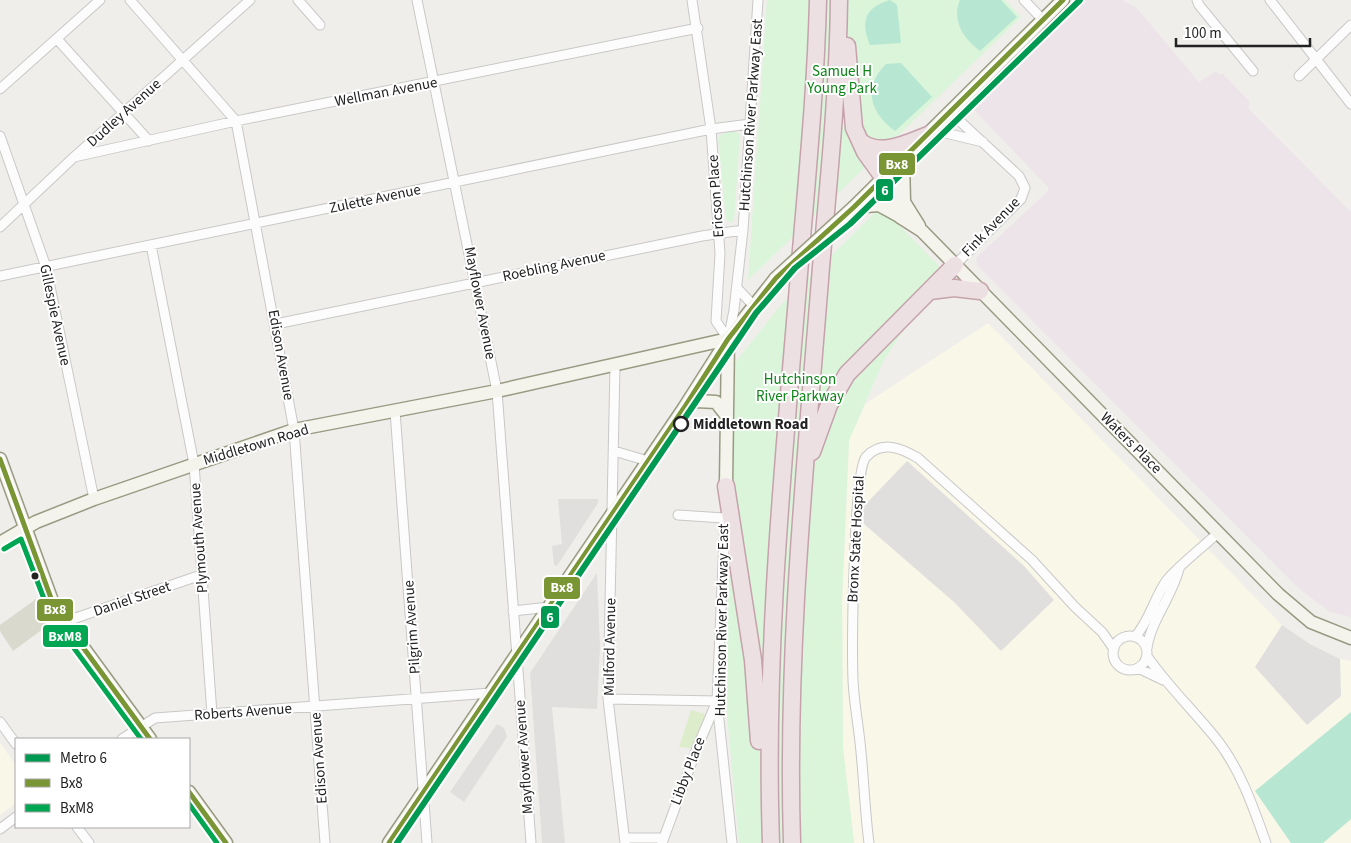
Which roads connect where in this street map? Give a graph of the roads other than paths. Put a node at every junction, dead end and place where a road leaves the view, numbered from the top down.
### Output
1 (100, 0) edge
2 (130, 0) edge
3 (250, 0) edge
4 (298, 0) edge
5 (417, 0) edge
6 (692, 0) edge
7 (758, 0) edge
8 (818, 0) edge
9 (840, 0) edge
10 (1024, 0) edge
11 (1063, 0) edge
12 (1197, 0) edge
13 (1270, 0) edge
14 (1043, 20) junction
15 (320, 25) dead end
16 (1351, 25) edge
17 (698, 28) junction
18 (57, 39) junction
19 (183, 60) junction
20 (1316, 60) junction
21 (1254, 71) dead end
22 (1299, 76) dead end
23 (434, 82) junction
24 (0, 89) edge
25 (1351, 104) edge
26 (125, 112) junction
27 (950, 112) junction
28 (236, 121) junction
29 (750, 124) junction
30 (712, 129) junction
31 (930, 132) junction
32 (0, 136) edge
33 (149, 141) junction
34 (861, 142) junction
35 (986, 143) junction
36 (74, 157) junction
37 (903, 159) junction
38 (881, 180) junction
39 (456, 182) junction
40 (904, 202) junction
41 (24, 203) junction
42 (854, 207) junction
43 (900, 216) junction
44 (255, 224) junction
45 (0, 227) edge
46 (744, 230) junction
47 (922, 231) junction
48 (719, 232) junction
49 (151, 245) junction
50 (955, 264) junction
51 (46, 267) junction
52 (0, 276) edge
53 (476, 282) junction
54 (737, 288) junction
55 (930, 291) junction
56 (980, 291) junction
57 (753, 305) junction
58 (276, 324) junction
59 (726, 335) junction
60 (615, 366) junction
61 (497, 391) junction
62 (684, 408) junction
63 (395, 411) junction
64 (727, 416) junction
65 (294, 430) junction
66 (614, 451) junction
67 (0, 458) edge
68 (648, 461) junction
69 (194, 464) junction
70 (805, 468) junction
71 (726, 486) junction
72 (94, 499) junction
73 (613, 512) junction
74 (678, 516) dead end
75 (724, 518) junction
76 (25, 528) junction
77 (1218, 533) junction
78 (0, 543) edge
79 (1179, 569) junction
80 (201, 575) junction
81 (548, 607) junction
82 (513, 611) junction
83 (64, 622) junction
84 (1102, 632) junction
85 (1135, 636) junction
86 (1124, 638) junction
87 (1351, 638) edge
88 (1114, 649) junction
89 (1147, 652) junction
90 (517, 653) junction
91 (1138, 668) junction
92 (1163, 680) junction
93 (491, 693) junction
94 (417, 699) junction
95 (608, 699) junction
96 (717, 701) junction
97 (315, 707) junction
98 (212, 714) junction
99 (0, 722) edge
100 (140, 726) junction
101 (123, 738) edge
102 (149, 738) edge
103 (15, 743) edge
104 (190, 793) edge
105 (423, 793) junction
106 (15, 818) edge
107 (78, 828) edge
108 (0, 829) edge
109 (625, 840) edge
110 (662, 840) edge
111 (89, 843) edge
112 (226, 843) edge
113 (325, 843) edge
114 (390, 843) edge
115 (427, 843) edge
116 (531, 843) edge
117 (732, 843) edge
118 (770, 843) edge
119 (792, 843) edge
120 (869, 843) edge
121 (1266, 843) edge

1 - 18 street
2 - 19 street
3 - 19 street, Dudley Avenue
4 - 15 street
5 - 23 street, Mayflower Avenue
6 - 17 street, Ericson Place
7 - 29 street, Hutchinson River Parkway East
8 - 118 highway
9 - 34 highway
9 - 70 highway
10 - 14 street
11 - 14 main road
12 - 21 street
13 - 20 street
14 - 27 main road
16 - 20 street
17 - 23 street, Wellman Avenue
17 - 30 street, Ericson Place
18 - 24 street
18 - 26 street
19 - 26 street, Dudley Avenue
19 - 28 street
20 - 22 street
20 - 25 street
23 - 28 street, Wellman Avenue
23 - 39 street, Mayflower Avenue
26 - 33 street
26 - 36 street, Dudley Avenue
27 - 31 main road
27 - 35 street
28 - 33 street, Wellman Avenue
28 - 44 street, Edison Avenue
29 - 30 street, Zulette Avenue
29 - 46 street, Hutchinson River Parkway East
30 - 39 street, Zulette Avenue
30 - 48 street, Ericson Place
31 - 34 highway
31 - 35 street
31 - 37 main road
32 - 41 street, Gillespie Avenue
33 - 36 street, Wellman Avenue
34 - 38 highway
35 - 50 street, Fink Avenue
36 - 41 street, Dudley Avenue
37 - 38 main road
37 - 40 main road
38 - 40 main road, Waters Place
38 - 42 main road
38 - 43 main road, Waters Place
39 - 44 street, Zulette Avenue
39 - 53 street, Mayflower Avenue
40 - 47 main road, Waters Place
41 - 45 street, Dudley Avenue
41 - 51 street, Gillespie Avenue
42 - 43 main road
42 - 57 main road, bridge
43 - 47 main road, Waters Place
44 - 49 street, Zulette Avenue
44 - 58 street, Edison Avenue
46 - 48 street, Roebling Avenue
46 - 54 street, Ericson Place
47 - 50 main road, Waters Place
48 - 53 street, Roebling Avenue
48 - 59 street, Ericson Place
49 - 51 street, Zulette Avenue
49 - 69 street, Plymouth Avenue
50 - 55 highway
50 - 56 main road, Waters Place
51 - 52 street, Zulette Avenue
51 - 72 street, Gillespie Avenue
53 - 58 street, Roebling Avenue
53 - 61 street, Mayflower Avenue
54 - 57 street
54 - 59 street, Ericson Place
55 - 56 highway
55 - 70 highway
56 - 77 main road, Waters Place
57 - 59 main road
58 - 65 street, Edison Avenue
59 - 60 main road, Middletown Road
59 - 62 main road
59 - 64 main road
60 - 61 main road, Middletown Road
60 - 66 street, Mulford Avenue
61 - 63 main road, Middletown Road
61 - 82 street, Mayflower Avenue
62 - 64 main road
62 - 68 main road
63 - 65 main road, Middletown Road
63 - 94 street, Pilgrim Avenue
64 - 71 main road
65 - 69 main road, Middletown Road
65 - 97 street, Edison Avenue
66 - 68 street
66 - 73 street, Mulford Avenue
67 - 76 main road
68 - 73 main road
69 - 72 main road, Middletown Road
69 - 80 street, Plymouth Avenue
70 - 119 highway
71 - 75 street, Hutchinson River Parkway East
71 - 118 highway
72 - 76 main road, Middletown Road
73 - 81 main road
73 - 95 street, Mulford Avenue
74 - 75 street
75 - 96 street, Hutchinson River Parkway East
76 - 78 main road, Middletown Road
76 - 83 main road
77 - 79 street
77 - 87 main road, Waters Place
79 - 85 street
79 - 89 street
80 - 83 street, Daniel Street
80 - 98 street, Plymouth Avenue
81 - 82 street
81 - 90 main road
82 - 90 street, Mayflower Avenue
83 - 100 main road
84 - 86 street, Bronx State Hospital
84 - 88 street, Bronx State Hospital
84 - 120 street, Bronx State Hospital
85 - 86 street
85 - 89 street
86 - 88 street
88 - 91 street
89 - 91 street
89 - 92 street
90 - 93 main road
90 - 116 street, Mayflower Avenue
91 - 92 street
92 - 121 street
93 - 94 street, Roberts Avenue
93 - 105 main road
94 - 97 street, Roberts Avenue
94 - 105 street, Pilgrim Avenue
95 - 96 street
95 - 109 street, Mulford Avenue
96 - 110 street, Libby Place
96 - 117 street, Hutchinson River Parkway East
97 - 98 street, Roberts Avenue
97 - 113 street, Edison Avenue
98 - 100 street, Roberts Avenue
99 - 103 street
100 - 101 street, Roberts Avenue
100 - 102 main road
104 - 112 main road
105 - 114 main road
105 - 115 street, Pilgrim Avenue
106 - 108 street
107 - 111 street
109 - 110 street

